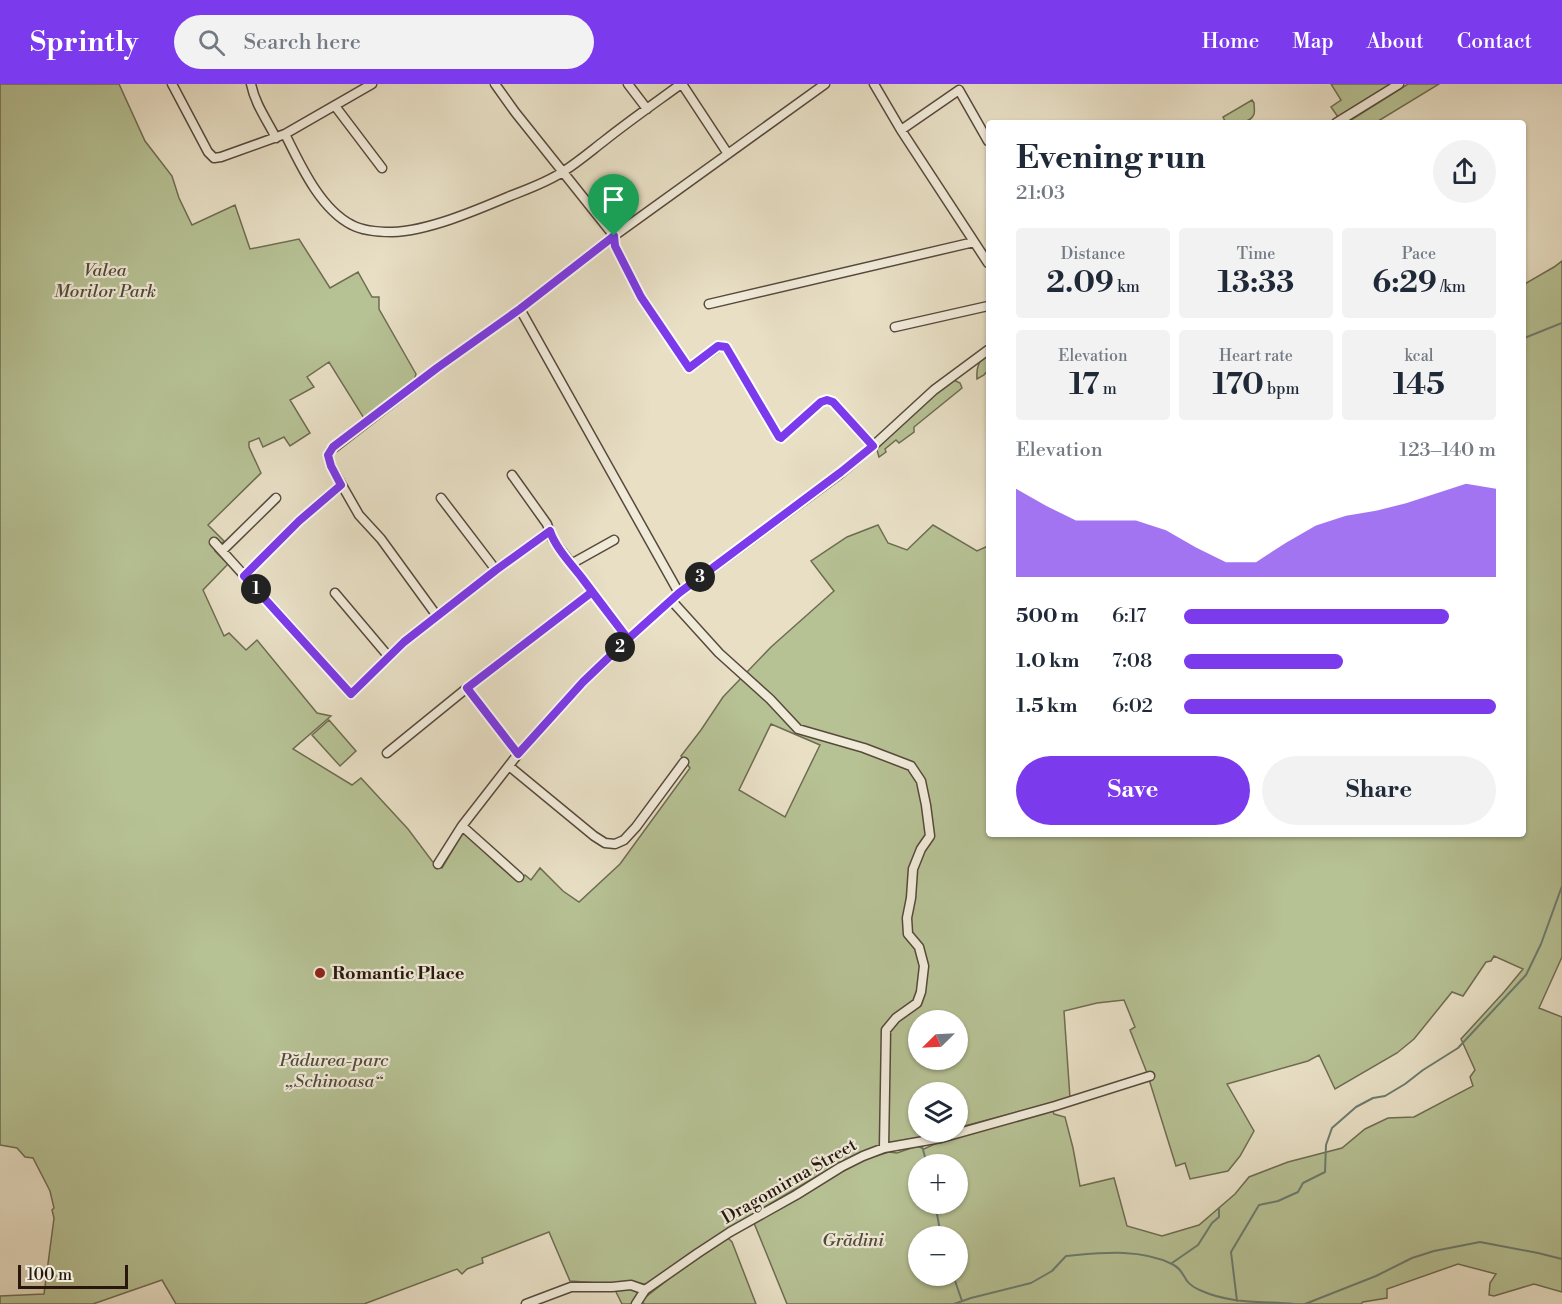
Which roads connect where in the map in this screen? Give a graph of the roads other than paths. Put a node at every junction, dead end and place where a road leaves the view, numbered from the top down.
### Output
1 (172, 84) edge
2 (251, 84) edge
3 (372, 84) edge
4 (495, 84) edge
5 (628, 84) edge
6 (682, 84) edge
7 (825, 84) edge
8 (874, 84) edge
9 (1399, 84) edge
10 (335, 106) junction
11 (646, 109) junction
12 (1341, 120) edge
13 (901, 130) junction
14 (280, 136) junction
15 (986, 137) edge
16 (728, 154) junction
17 (382, 168) dead end
18 (562, 172) junction
19 (614, 236) junction
20 (974, 242) junction
21 (986, 259) edge
22 (709, 304) dead end
23 (986, 306) edge
24 (520, 309) junction
25 (895, 327) dead end
26 (986, 351) edge
27 (873, 446) junction
28 (512, 475) dead end
29 (341, 485) junction
30 (276, 498) dead end
31 (441, 498) dead end
32 (550, 531) junction
33 (614, 540) dead end
34 (214, 542) dead end
35 (222, 551) junction
36 (571, 564) junction
37 (496, 570) junction
38 (244, 576) junction
39 (335, 592) dead end
40 (592, 592) junction
41 (679, 593) junction
42 (671, 600) junction
43 (437, 616) junction
44 (628, 639) junction
45 (389, 657) junction
46 (467, 688) junction
47 (387, 753) dead end
48 (518, 754) junction
49 (684, 762) dead end
50 (509, 766) junction
51 (462, 826) junction
52 (438, 864) dead end
53 (519, 877) dead end
54 (1150, 1076) dead end
55 (884, 1148) junction
56 (645, 1290) junction
57 (526, 1304) edge
58 (636, 1304) edge

1 - 14 street
2 - 14 street
3 - 10 street
4 - 18 street
5 - 11 street
6 - 11 street
6 - 16 street
7 - 16 street
8 - 13 street
9 - 12 street
10 - 14 street
10 - 17 street
11 - 18 street
13 - 15 street
13 - 20 street
14 - 18 street
16 - 19 street
18 - 19 street
19 - 24 street
19 - 27 street
20 - 21 street
20 - 22 street
23 - 25 street
24 - 29 street
24 - 41 street
26 - 27 street
27 - 41 street
28 - 32 street
29 - 38 street
29 - 43 street
30 - 35 street
31 - 37 street
32 - 36 street
32 - 37 street
33 - 36 street
34 - 35 street
35 - 38 street
36 - 40 street
37 - 43 street
38 - 45 street
39 - 45 street
40 - 44 street
40 - 46 street
41 - 42 street
42 - 44 street
42 - 55 street
43 - 45 street
44 - 48 street
46 - 47 street
46 - 48 street
48 - 50 street
49 - 50 street
50 - 51 street
51 - 52 street
51 - 53 street
54 - 55 street, Dragomirna Street
55 - 56 street, Dragomirna Street
56 - 57 street
56 - 58 street, Dragomirna Street

